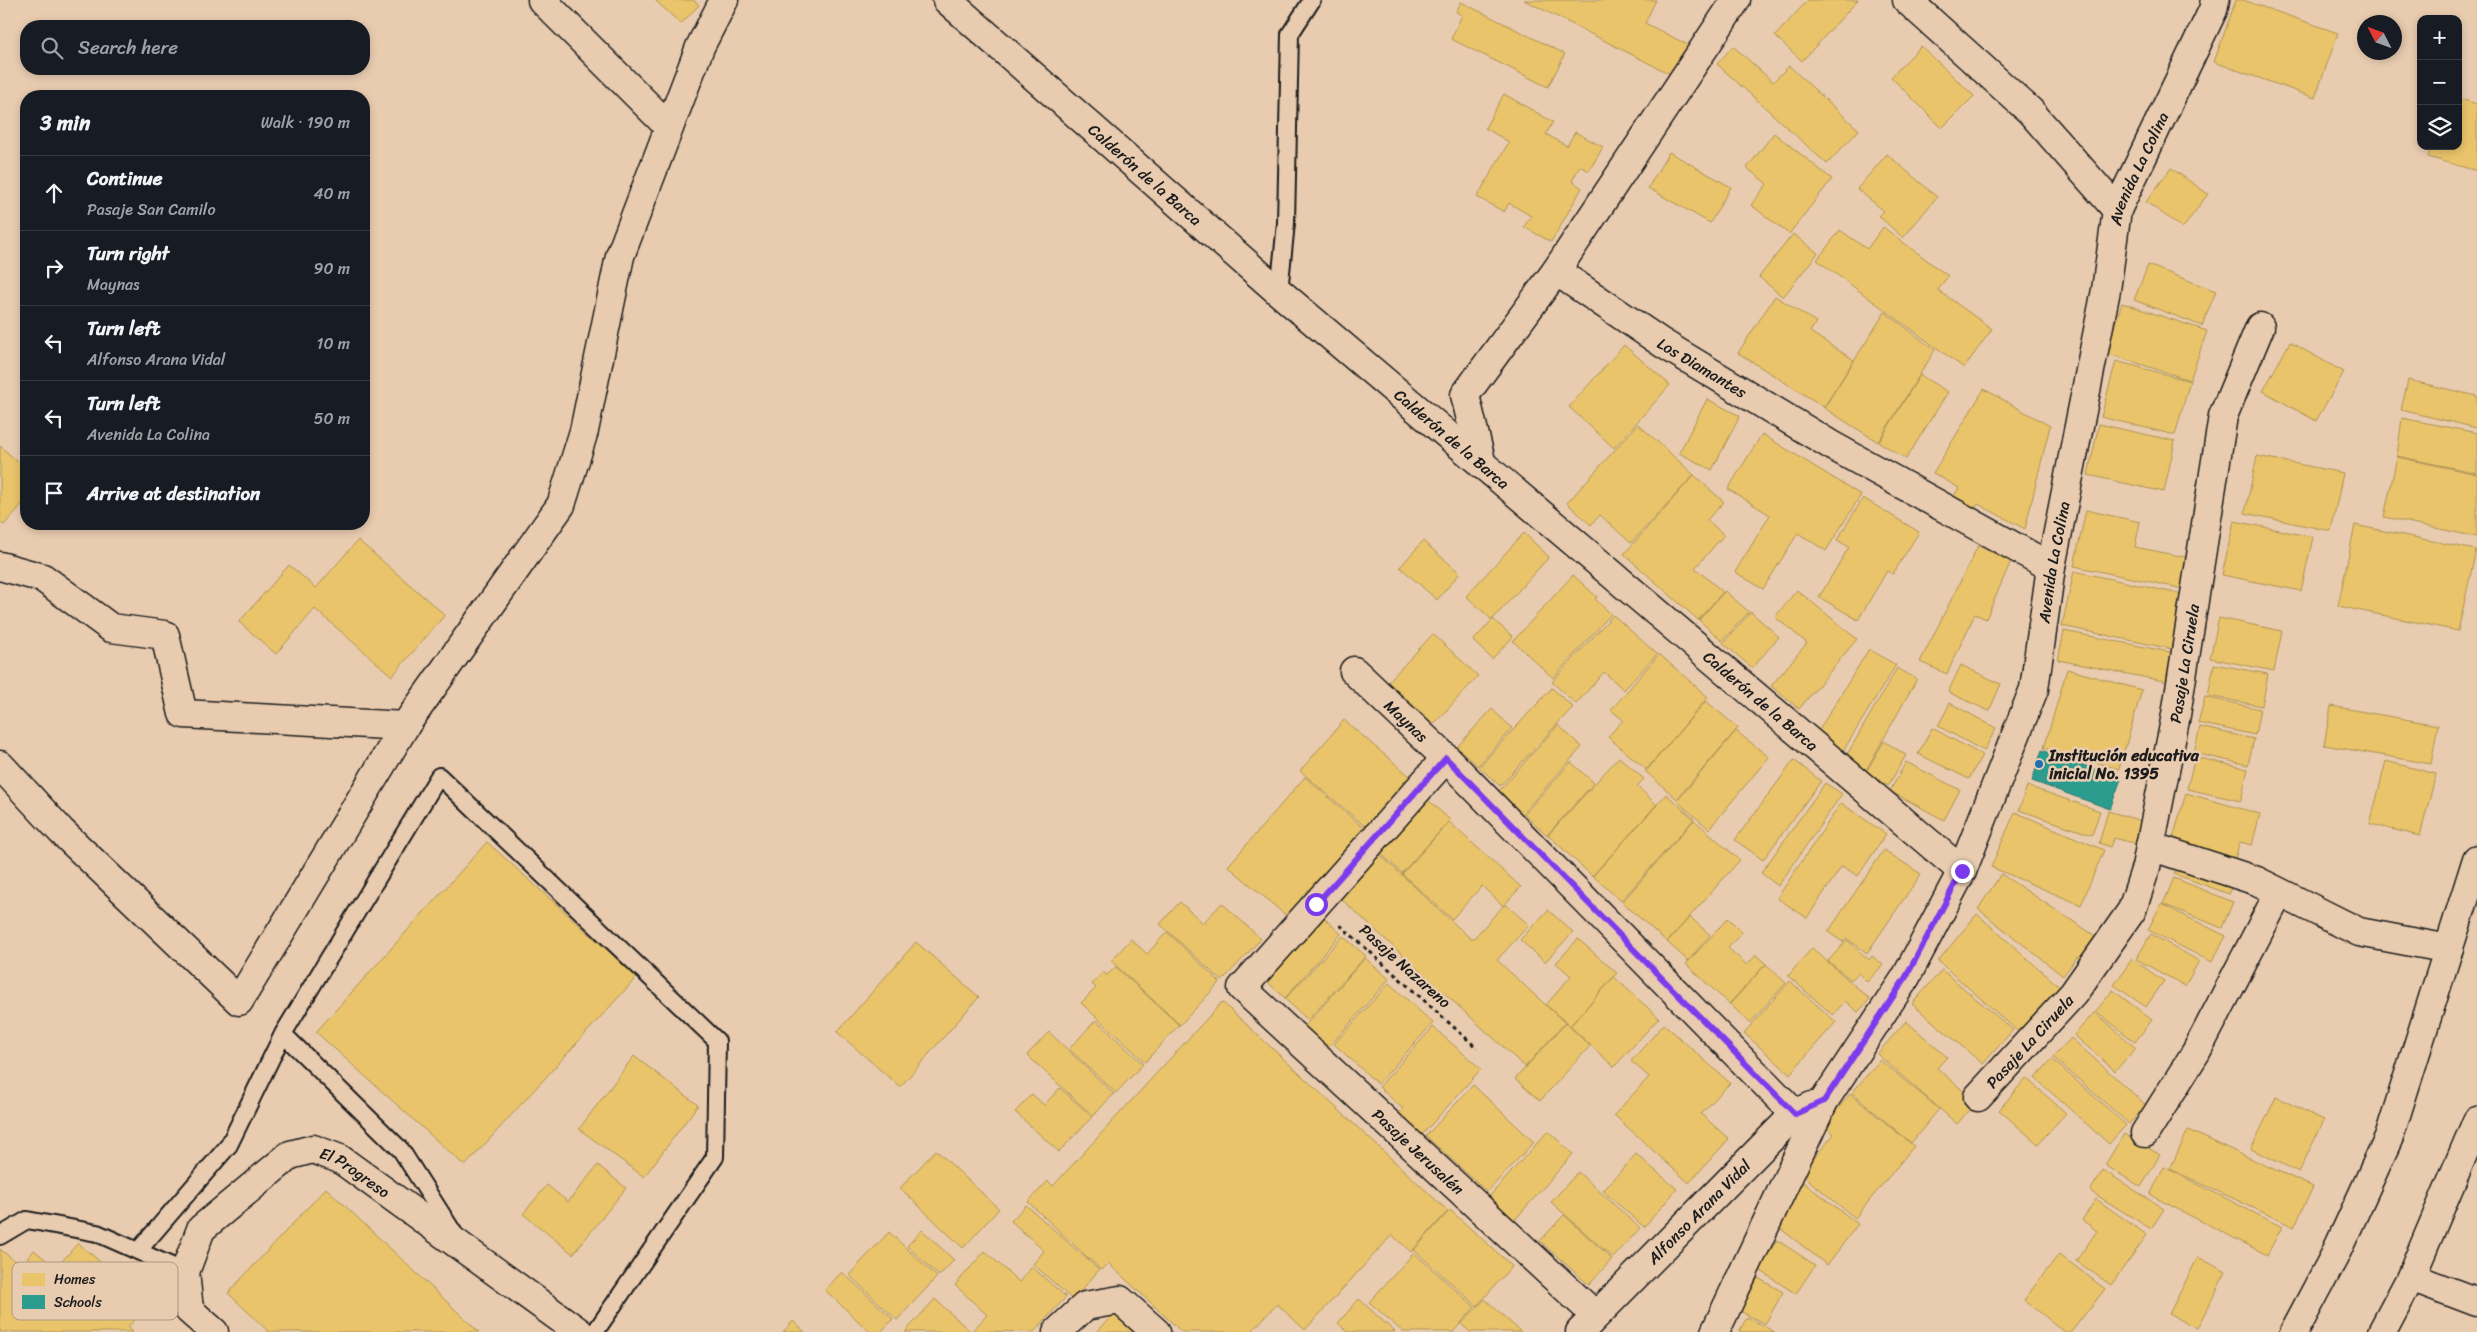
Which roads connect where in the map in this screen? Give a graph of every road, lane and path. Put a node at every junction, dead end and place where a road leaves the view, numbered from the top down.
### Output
1 (542, 0) edge
2 (724, 0) edge
3 (947, 0) edge
4 (1312, 0) edge
5 (1736, 0) edge
6 (1907, 0) edge
7 (2215, 0) edge
8 (669, 127) junction
9 (2117, 210) junction
10 (1556, 271) junction
11 (1279, 292) junction
12 (2260, 328) dead end
13 (1482, 465) junction
14 (0, 566) edge
15 (2051, 567) junction
16 (1354, 671) dead end
17 (405, 726) junction
18 (1446, 758) junction
19 (0, 765) edge
20 (2150, 846) junction
21 (1962, 871) junction
22 (2475, 874) edge
23 (2279, 893) junction
24 (1316, 904) junction
25 (2449, 949) junction
26 (282, 1034) junction
27 (1477, 1048) dead end
28 (1978, 1097) dead end
29 (1824, 1101) junction
30 (1795, 1114) junction
31 (2477, 1120) edge
32 (2145, 1132) dead end
33 (0, 1236) edge
34 (463, 1248) junction
35 (138, 1251) junction
36 (163, 1262) edge
37 (178, 1268) edge
38 (186, 1272) junction
39 (2411, 1277) junction
40 (2477, 1302) edge
41 (1588, 1324) edge
42 (214, 1332) edge
43 (579, 1332) edge
44 (595, 1332) edge
45 (1057, 1332) edge
46 (1156, 1332) edge
47 (1714, 1332) edge
48 (2294, 1332) edge
49 (2382, 1332) edge

1 - 8 main road
2 - 8 main road
3 - 11 main road, Calderón de la Barca
4 - 11 lane
5 - 10 main road
6 - 9 main road
7 - 9 main road, Avenida La Colina
8 - 17 main road
9 - 15 main road, Avenida La Colina
10 - 13 main road
10 - 15 main road, Los Diamantes
11 - 13 main road, Calderón de la Barca
12 - 20 main road, Pasaje La Ciruela
13 - 21 main road, Calderón de la Barca
14 - 17 main road
15 - 21 main road, Avenida La Colina
16 - 18 main road, Maynas
17 - 19 main road
18 - 24 main road
18 - 30 main road, Maynas
20 - 23 main road
20 - 28 main road, Pasaje La Ciruela
21 - 29 main road, Avenida La Colina
22 - 25 main road
23 - 25 main road
23 - 32 main road
24 - 27 path, Pasaje Nazareno
24 - 41 main road, Pasaje Jerusalén
25 - 48 main road
26 - 34 lane
26 - 35 lane
26 - 44 lane
29 - 30 main road, Alfonso Arana Vidal
29 - 47 main road, Avenida La Colina
30 - 41 main road, Alfonso Arana Vidal
31 - 39 main road
33 - 35 lane
34 - 38 main road, El Progreso
34 - 43 main road, El Progreso
35 - 36 lane
37 - 38 lane
38 - 42 main road, El Progreso
39 - 40 main road
39 - 49 main road
45 - 46 main road

